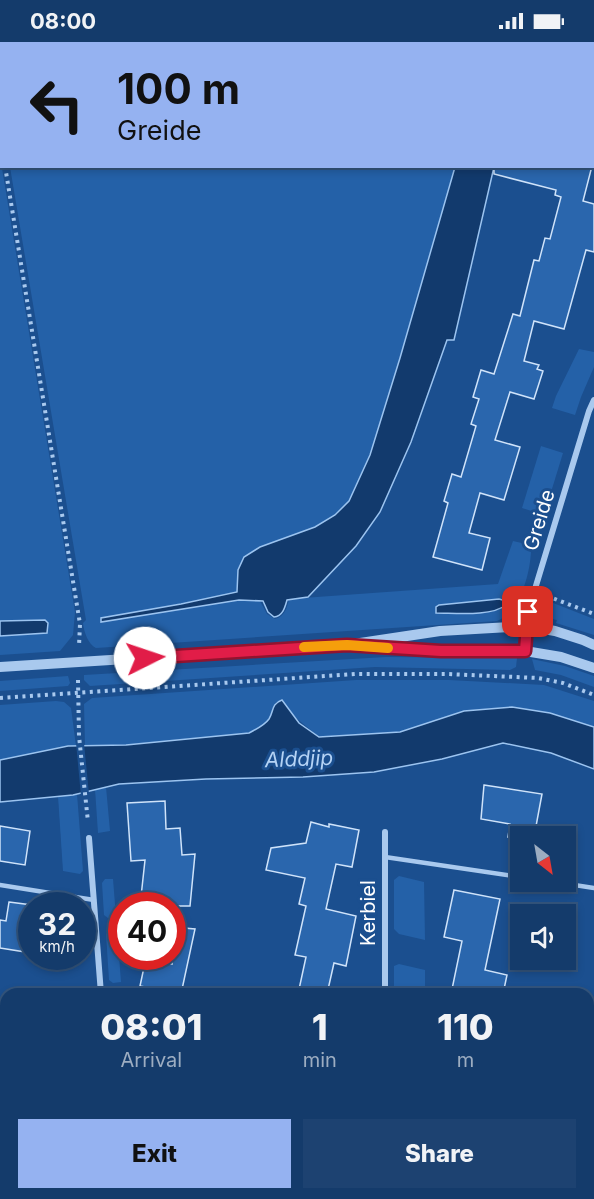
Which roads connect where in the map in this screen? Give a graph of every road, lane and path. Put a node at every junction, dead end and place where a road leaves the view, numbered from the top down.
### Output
1 (5, 168) edge
2 (594, 400) edge
3 (534, 591) junction
4 (594, 614) edge
5 (526, 626) junction
6 (347, 645) junction
7 (594, 645) edge
8 (525, 651) junction
9 (78, 662) junction
10 (0, 668) edge
11 (594, 668) edge
12 (77, 693) junction
13 (594, 695) edge
14 (0, 698) edge
15 (385, 832) dead end
16 (89, 838) joint
17 (385, 856) junction
18 (510, 875) edge
19 (0, 885) edge
20 (576, 885) edge
21 (594, 888) edge
22 (44, 892) edge
23 (93, 892) edge
24 (96, 927) edge
25 (101, 988) edge
26 (385, 988) edge

1 - 9 path
2 - 3 street, Greide
3 - 4 path
3 - 5 street, Greide
5 - 6 street
5 - 7 street
5 - 8 street, Greide
6 - 8 street
6 - 9 street
8 - 11 street
9 - 10 street
9 - 12 path
12 - 13 path
12 - 14 path
12 - 16 path
15 - 17 street, Kerbiel
16 - 23 street
17 - 18 lane
17 - 26 street, Kerbiel
19 - 22 lane
20 - 21 lane
24 - 25 street

